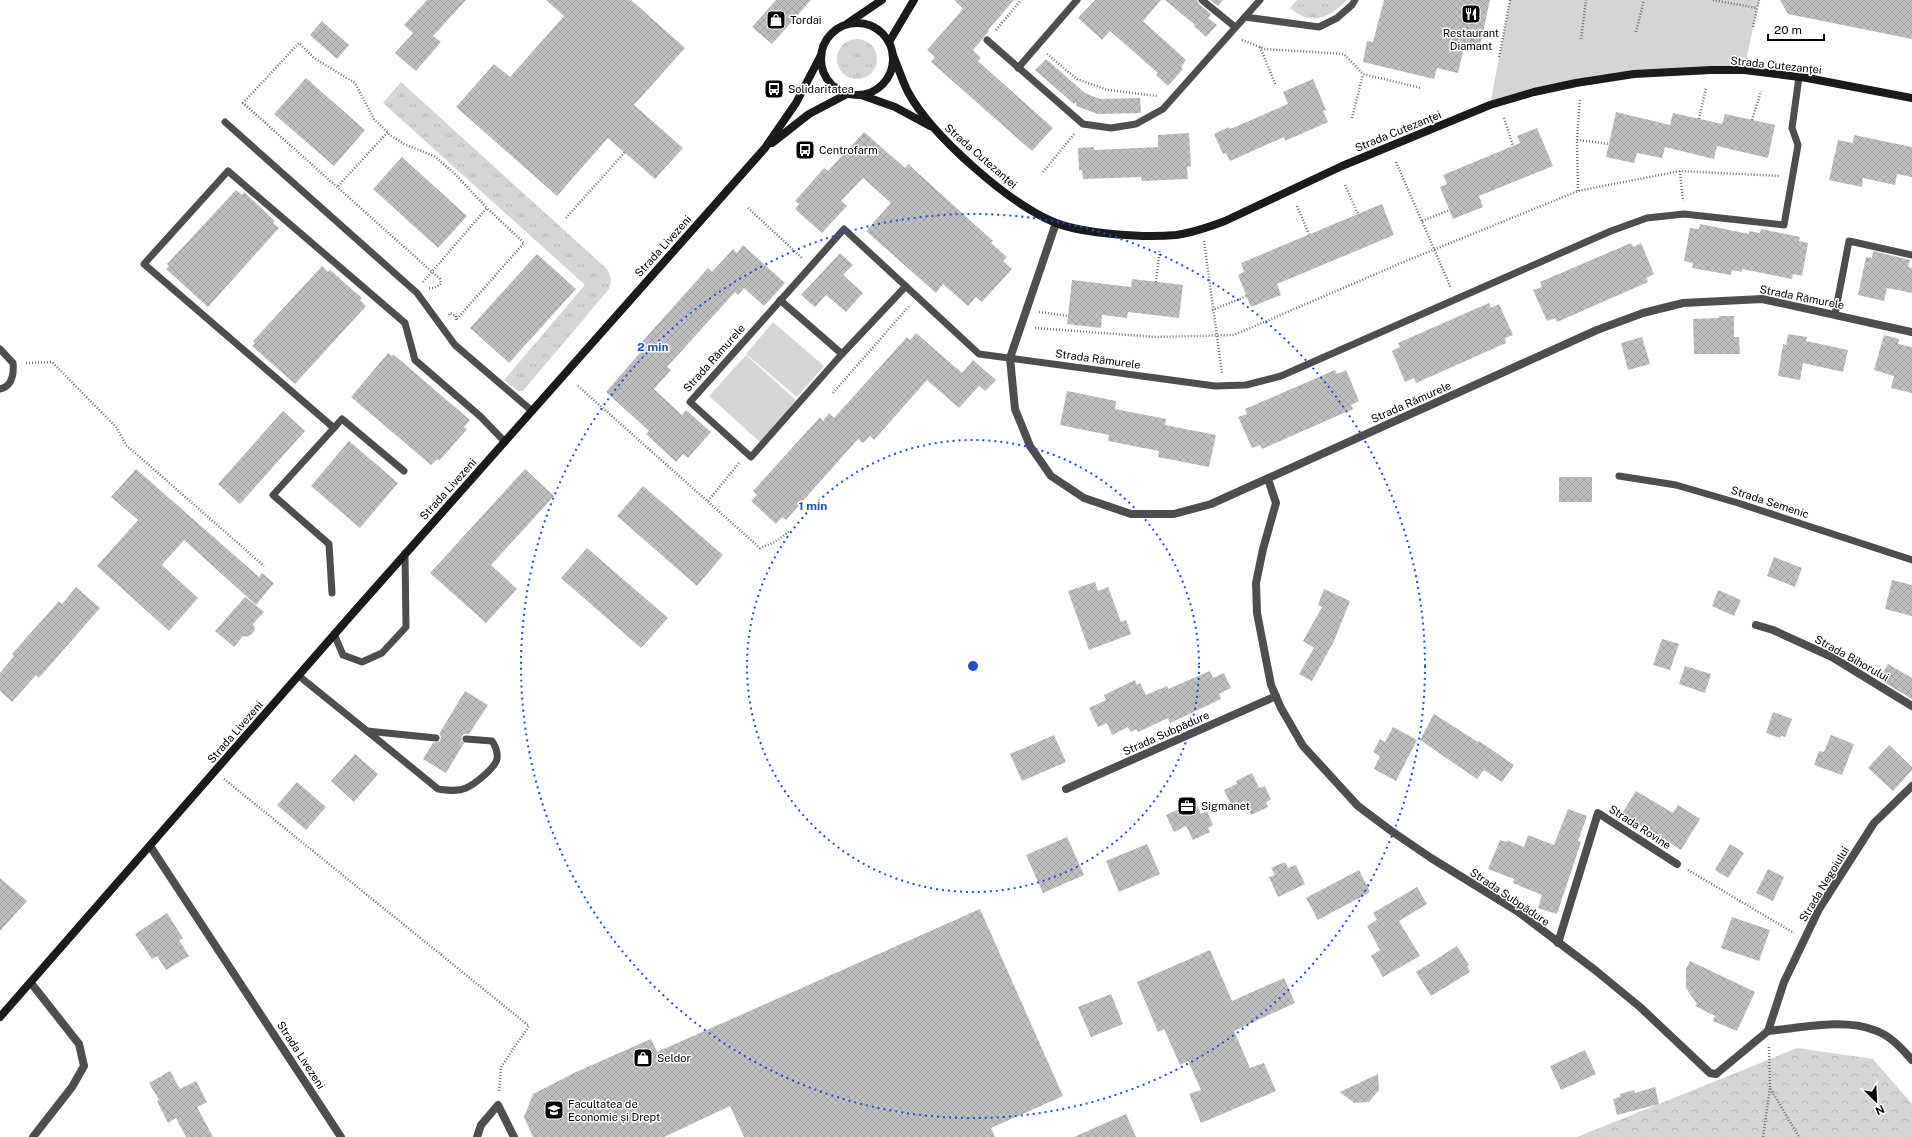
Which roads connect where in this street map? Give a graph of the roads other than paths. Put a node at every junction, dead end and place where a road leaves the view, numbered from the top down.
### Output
1 (882, 0) edge
2 (914, 0) edge
3 (1077, 0) edge
4 (1202, 0) edge
5 (1260, 0) edge
6 (1355, 0) edge
7 (1245, 17) junction
8 (847, 24) junction
9 (1235, 28) junction
10 (987, 40) dead end
11 (889, 42) junction
12 (822, 55) junction
13 (894, 55) junction
14 (1018, 68) junction
15 (1799, 77) junction
16 (847, 94) junction
17 (861, 95) junction
18 (1912, 98) edge
19 (225, 122) dead end
20 (933, 128) junction
21 (765, 148) junction
22 (1056, 223) junction
23 (1912, 255) edge
24 (906, 286) junction
25 (780, 300) junction
26 (1835, 314) junction
27 (1912, 332) edge
28 (0, 349) edge
29 (842, 354) junction
30 (1010, 358) junction
31 (0, 389) edge
32 (532, 411) junction
33 (334, 428) junction
34 (505, 442) junction
35 (404, 471) dead end
36 (1620, 476) dead end
37 (1268, 479) junction
38 (405, 553) junction
39 (1912, 560) edge
40 (332, 593) dead end
41 (1756, 625) dead end
42 (334, 634) junction
43 (299, 676) junction
44 (1276, 696) junction
45 (1912, 706) edge
46 (367, 731) junction
47 (436, 738) dead end
48 (466, 740) dead end
49 (1912, 786) edge
50 (1066, 789) dead end
51 (150, 846) junction
52 (1677, 864) road end
53 (1558, 943) junction
54 (31, 983) junction
55 (0, 1017) edge
56 (1768, 1031) junction
57 (1912, 1060) edge
58 (32, 1137) edge
59 (341, 1137) edge
60 (477, 1137) edge
61 (514, 1137) edge

1 - 8 main road
2 - 11 main road
3 - 14 lane
4 - 9 lane
5 - 7 lane
6 - 7 lane
7 - 9 lane
8 - 11 main road
8 - 12 main road
9 - 14 lane
10 - 14 lane
11 - 13 main road
12 - 16 main road
12 - 21 main road, Strada Livezeni
13 - 17 main road
13 - 20 main road, Strada Cutezanței
15 - 18 main road, Strada Cutezanței
15 - 22 main road, Strada Cutezanței
15 - 30 lane, Strada Rămurele
16 - 17 main road
16 - 21 main road, Strada Livezeni
17 - 20 main road, Strada Cutezanței
19 - 32 lane
20 - 22 main road, Strada Cutezanței
21 - 32 main road, Strada Livezeni
22 - 30 street, Strada Rămurele
23 - 26 lane
24 - 25 lane, Strada Rămurele
24 - 29 lane
24 - 30 lane, Strada Rămurele
25 - 29 lane
25 - 29 lane, Strada Rămurele
26 - 27 street, Strada Rămurele
26 - 37 street, Strada Rămurele
28 - 31 lane
30 - 37 street, Strada Rămurele
32 - 34 main road, Strada Livezeni
33 - 34 lane
33 - 35 lane
33 - 40 lane
34 - 38 main road, Strada Livezeni
36 - 39 lane, Strada Semenic
37 - 44 street, Strada Subpădure
38 - 42 main road, Strada Livezeni
38 - 42 lane
41 - 45 street, Strada Bihorului
42 - 43 main road, Strada Livezeni
43 - 46 lane
43 - 51 main road, Strada Livezeni
44 - 50 street, Strada Subpădure
44 - 53 street, Strada Subpădure
46 - 47 lane
46 - 48 lane
49 - 56 street, Strada Negoiului
51 - 54 main road, Strada Livezeni
51 - 59 street, Strada Livezeni
52 - 53 street, Strada Rovine
53 - 56 street, Strada Subpădure
54 - 55 main road, Strada Livezeni
54 - 58 street
56 - 57 street
60 - 61 street

